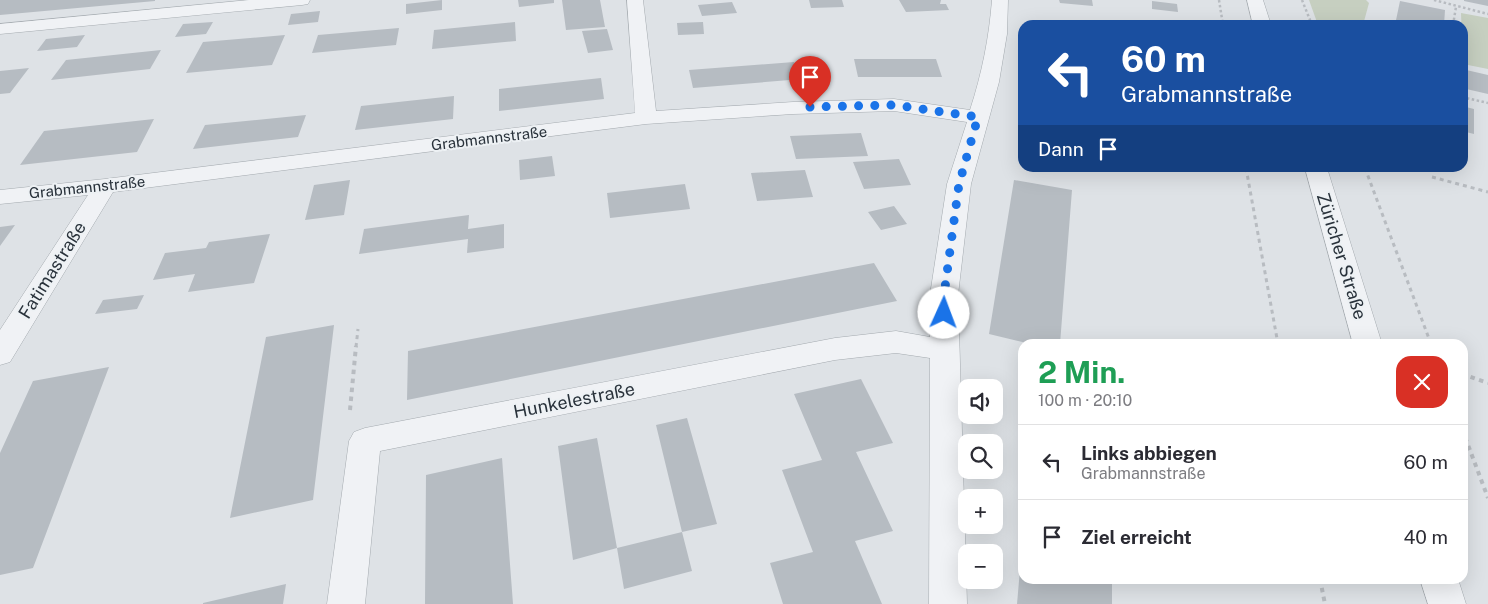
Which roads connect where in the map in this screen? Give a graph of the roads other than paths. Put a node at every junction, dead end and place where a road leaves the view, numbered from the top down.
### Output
1 (302, 0) edge
2 (635, 0) edge
3 (1000, 0) edge
4 (1255, 0) edge
5 (1261, 20) edge
6 (0, 29) edge
7 (978, 117) junction
8 (646, 118) junction
9 (1317, 172) edge
10 (105, 186) junction
11 (0, 197) edge
12 (1367, 339) edge
13 (945, 350) junction
14 (0, 354) edge
15 (1441, 584) edge
16 (346, 604) edge
17 (948, 604) edge
18 (1447, 604) edge

1 - 6 street
2 - 8 street
3 - 7 street
4 - 5 street
7 - 8 street, Grabmannstraße
7 - 13 street
8 - 10 street, Grabmannstraße
9 - 12 street, Züricher Straße
10 - 11 street, Grabmannstraße
10 - 14 street, Fatimastraße
13 - 16 street, Hunkelestraße
13 - 17 street
15 - 18 street

